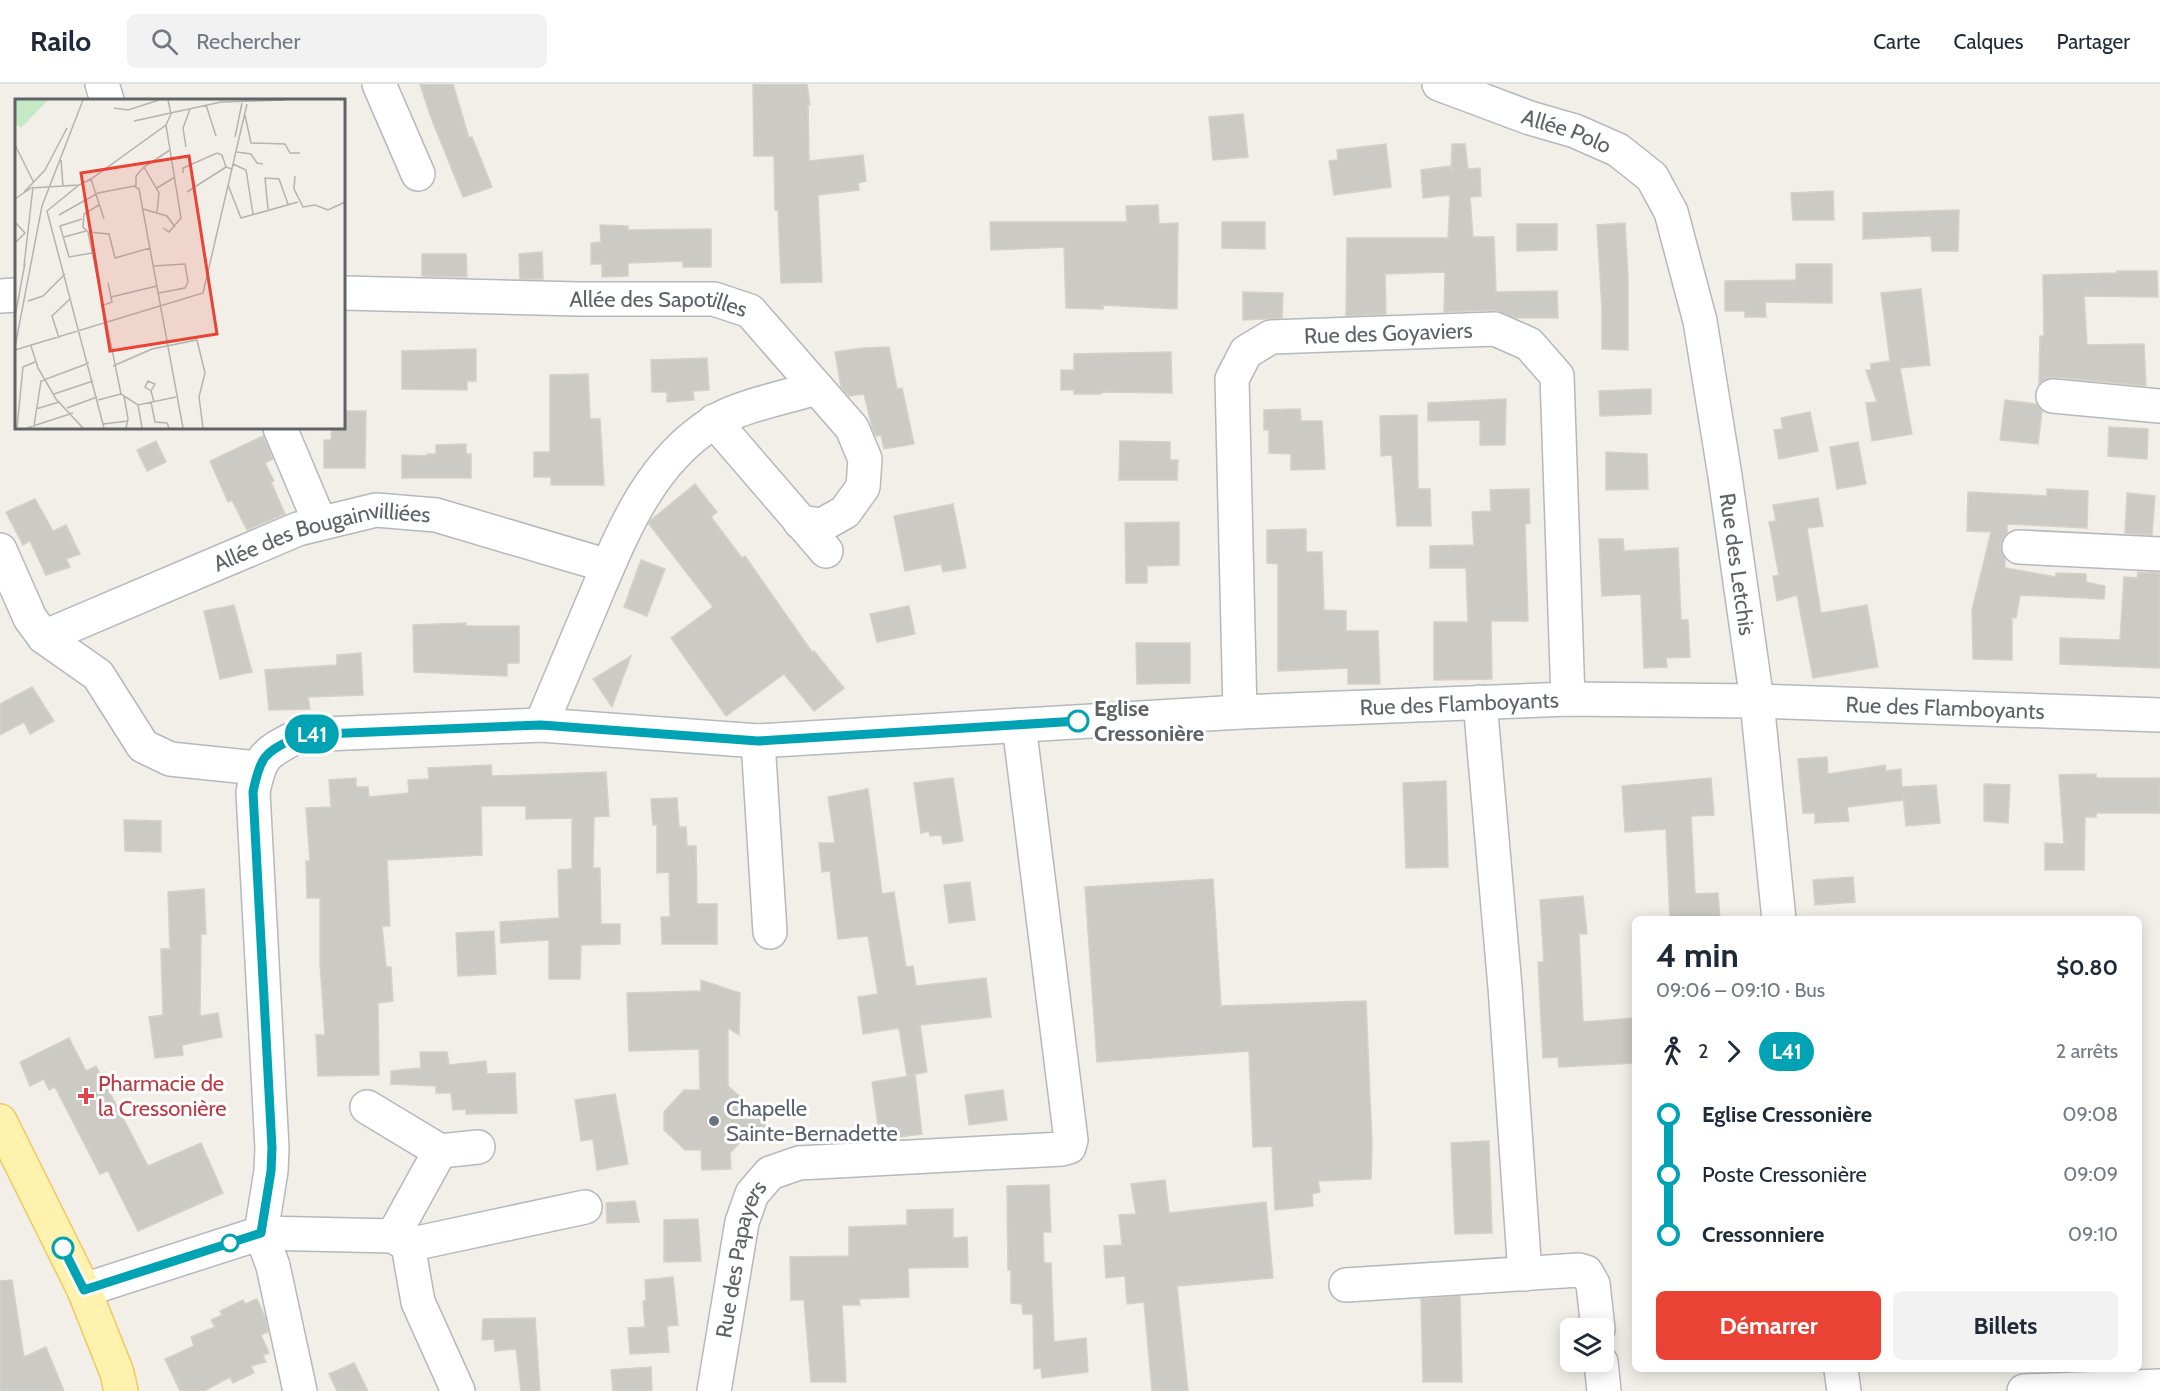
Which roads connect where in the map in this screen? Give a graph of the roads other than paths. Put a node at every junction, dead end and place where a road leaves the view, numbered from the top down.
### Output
1 (102, 84) edge
2 (379, 84) edge
3 (1438, 84) edge
4 (107, 99) edge
5 (418, 174) dead end
6 (1671, 212) joint
7 (345, 293) edge
8 (15, 295) edge
9 (0, 296) edge
10 (817, 388) junction
11 (2053, 396) dead end
12 (2160, 406) edge
13 (714, 421) junction
14 (280, 429) edge
15 (800, 522) junction
16 (320, 523) junction
17 (2019, 547) dead end
18 (0, 550) edge
19 (826, 551) dead end
20 (2160, 554) edge
21 (608, 566) junction
22 (44, 638) junction
23 (1568, 699) junction
24 (1756, 701) junction
25 (1480, 702) junction
26 (1240, 712) junction
27 (2160, 716) edge
28 (541, 725) junction
29 (1019, 725) junction
30 (758, 741) junction
31 (258, 768) junction
32 (1779, 916) edge
33 (770, 932) dead end
34 (367, 1107) dead end
35 (0, 1121) edge
36 (478, 1147) dead end
37 (441, 1150) junction
38 (585, 1207) dead end
39 (261, 1233) junction
40 (401, 1240) junction
41 (1525, 1274) junction
42 (1346, 1285) dead end
43 (84, 1290) junction
44 (1597, 1318) edge
45 (1602, 1372) edge
46 (1841, 1372) edge
47 (2160, 1386) edge
48 (121, 1391) edge
49 (300, 1391) edge
50 (458, 1391) edge
51 (714, 1391) edge
52 (1604, 1391) edge
53 (1844, 1391) edge
54 (2024, 1391) edge

1 - 4 street
2 - 5 street
3 - 6 street, Allée Polo
6 - 24 street, Rue des Letchis
7 - 10 street, Allée des Sapotilles
8 - 9 street
10 - 13 street
10 - 15 street, Allée des Sapotilles
11 - 12 street
13 - 15 street
13 - 21 street
14 - 16 street
15 - 19 street
16 - 21 street, Allée des Bougainvilliées
16 - 22 street, Allée des Bougainvilliées
17 - 20 street
18 - 22 street
21 - 28 street
22 - 31 street
23 - 24 street, Rue des Flamboyants
23 - 25 street, Rue des Flamboyants
23 - 26 street, Rue des Goyaviers
24 - 27 street, Rue des Flamboyants
24 - 32 street, Rue des Letchis
25 - 26 street, Rue des Flamboyants
25 - 41 street
26 - 29 street, Rue des Flamboyants
28 - 30 street, Rue des Flamboyants
28 - 31 street, Rue des Flamboyants
29 - 30 street, Rue des Flamboyants
29 - 51 street, Rue des Papayers
30 - 33 street
31 - 39 street
34 - 37 street
35 - 43 main road
36 - 37 street
37 - 40 street
38 - 40 street
39 - 40 street
39 - 43 street
39 - 49 street
40 - 50 street
41 - 42 street
41 - 44 street
43 - 48 main road
45 - 52 street
46 - 53 street
47 - 54 street

